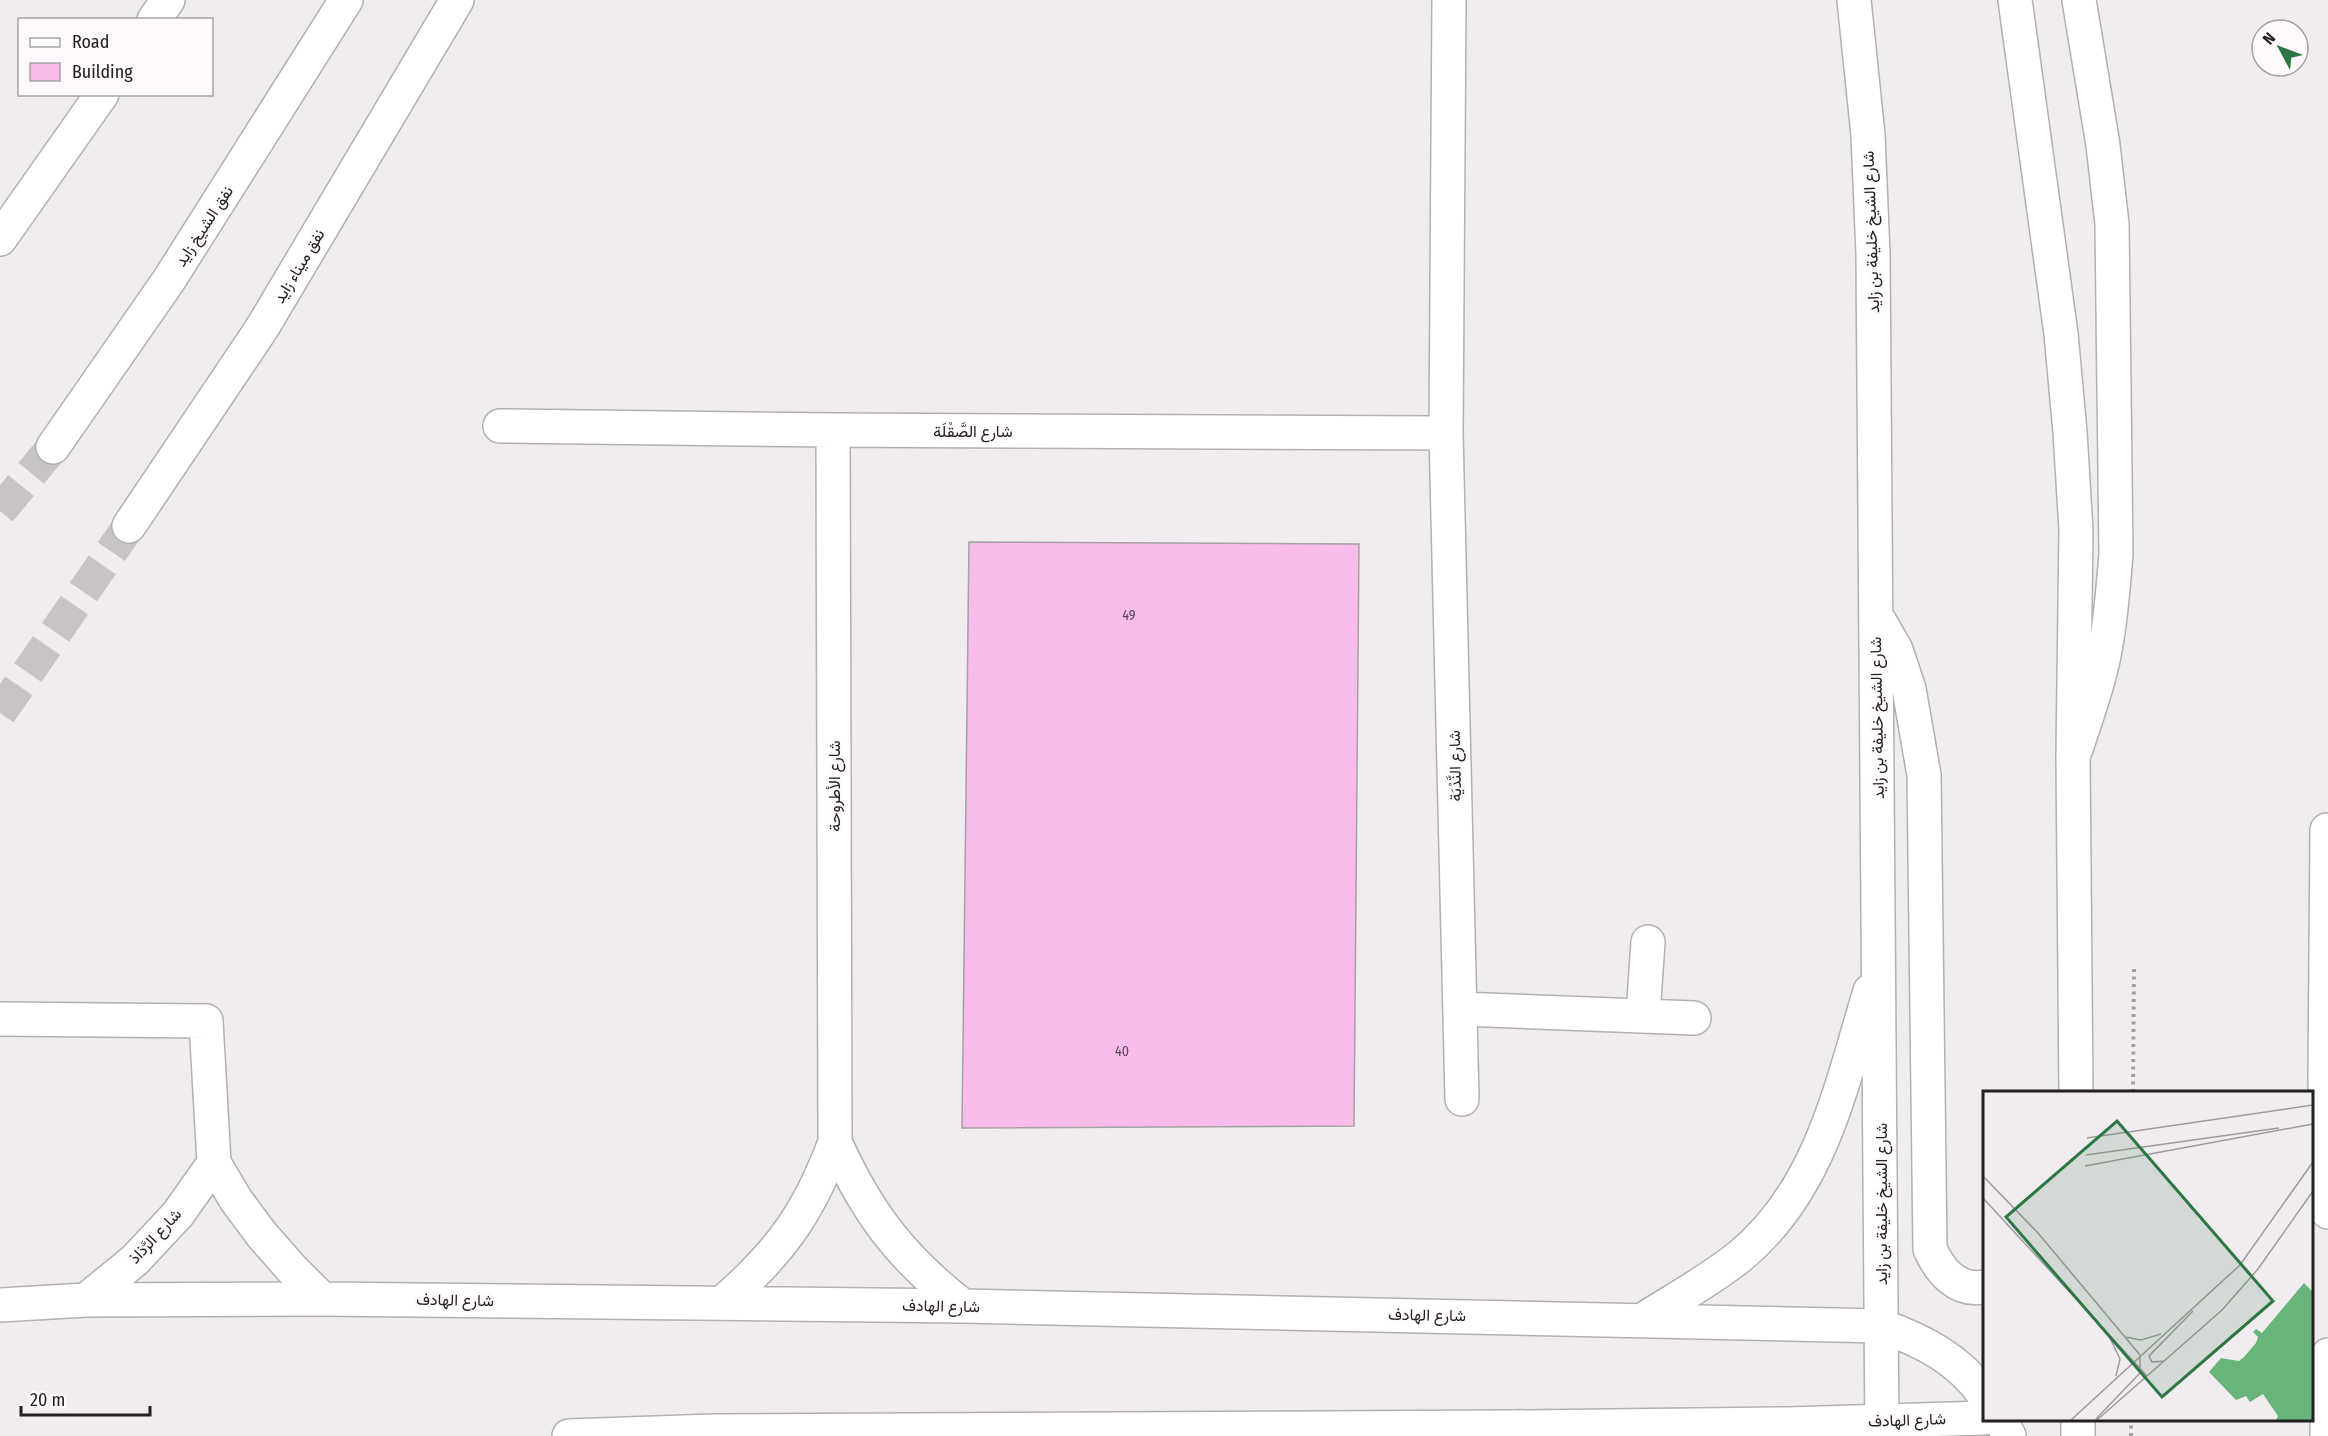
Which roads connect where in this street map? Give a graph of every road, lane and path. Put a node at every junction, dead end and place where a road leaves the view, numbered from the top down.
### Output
1 (168, 0) edge
2 (346, 0) edge
3 (457, 0) edge
4 (1449, 0) edge
5 (1854, 0) edge
6 (2015, 0) edge
7 (2079, 0) edge
8 (155, 18) edge
9 (101, 96) edge
10 (0, 239) edge
11 (500, 426) dead end
12 (833, 430) junction
13 (1446, 433) junction
14 (53, 447) tunnel mouth
15 (129, 526) tunnel mouth
16 (1876, 615) junction
17 (2073, 756) junction
18 (2327, 830) edge
19 (1648, 942) dead end
20 (1880, 961) junction
21 (2134, 969) dead end
22 (1461, 1010) junction
23 (1643, 1015) junction
24 (1694, 1017) dead end
25 (0, 1019) edge
26 (2076, 1091) edge
27 (2133, 1091) edge
28 (1462, 1099) dead end
29 (835, 1142) junction
30 (214, 1163) junction
31 (2328, 1212) edge
32 (1983, 1287) edge
33 (322, 1299) junction
34 (86, 1300) junction
35 (722, 1303) junction
36 (0, 1305) edge
37 (963, 1306) junction
38 (1644, 1319) junction
39 (1882, 1326) junction
40 (2328, 1355) edge
41 (1983, 1394) edge
42 (1983, 1418) edge
43 (2002, 1421) edge
44 (2132, 1421) edge
45 (1882, 1428) edge
46 (1516, 1431) edge
47 (970, 1433) edge
48 (715, 1434) edge
49 (569, 1436) edge
50 (2009, 1436) edge
51 (2131, 1436) edge
52 (2327, 1436) edge

1 - 8 main road
2 - 14 main road, نفق الشيخ زايد
3 - 15 main road, نفق ميناء زايد
4 - 13 main road, شارع النَّدْيَة
5 - 16 main road, شارع الشيخ خليفة بن زايد
6 - 17 main road
7 - 17 main road
9 - 10 main road
11 - 12 main road, شارع الصَّقْلَة
12 - 13 main road, شارع الصَّقْلَة
12 - 29 main road, شارع الأطروحة
13 - 22 main road, شارع النَّدْيَة
16 - 20 main road, شارع الشيخ خليفة بن زايد
16 - 32 main road
17 - 26 main road
18 - 31 main road
19 - 23 main road
20 - 38 main road
20 - 39 main road, شارع الشيخ خليفة بن زايد
21 - 27 path
22 - 23 main road
22 - 28 main road, شارع النَّدْيَة
23 - 24 main road
25 - 30 main road
29 - 35 main road, شارع الأطروحة
29 - 37 main road, شارع الأطروحة
30 - 33 main road
30 - 34 main road, شارع الرَّذاذ
33 - 34 main road, شارع الهادف
33 - 35 main road, شارع الهادف
34 - 36 main road, شارع الهادف
35 - 37 main road, شارع الهادف
37 - 38 main road, شارع الهادف
38 - 39 main road, شارع الهادف
39 - 41 main road, شارع الهادف
39 - 45 main road, شارع الشيخ خليفة بن زايد
40 - 52 main road
42 - 45 main road, شارع الهادف
43 - 50 main road
44 - 51 path
45 - 46 main road, شارع الهادف
46 - 47 main road, شارع الهادف
47 - 48 main road, شارع الهادف
48 - 49 main road, شارع الهادف

